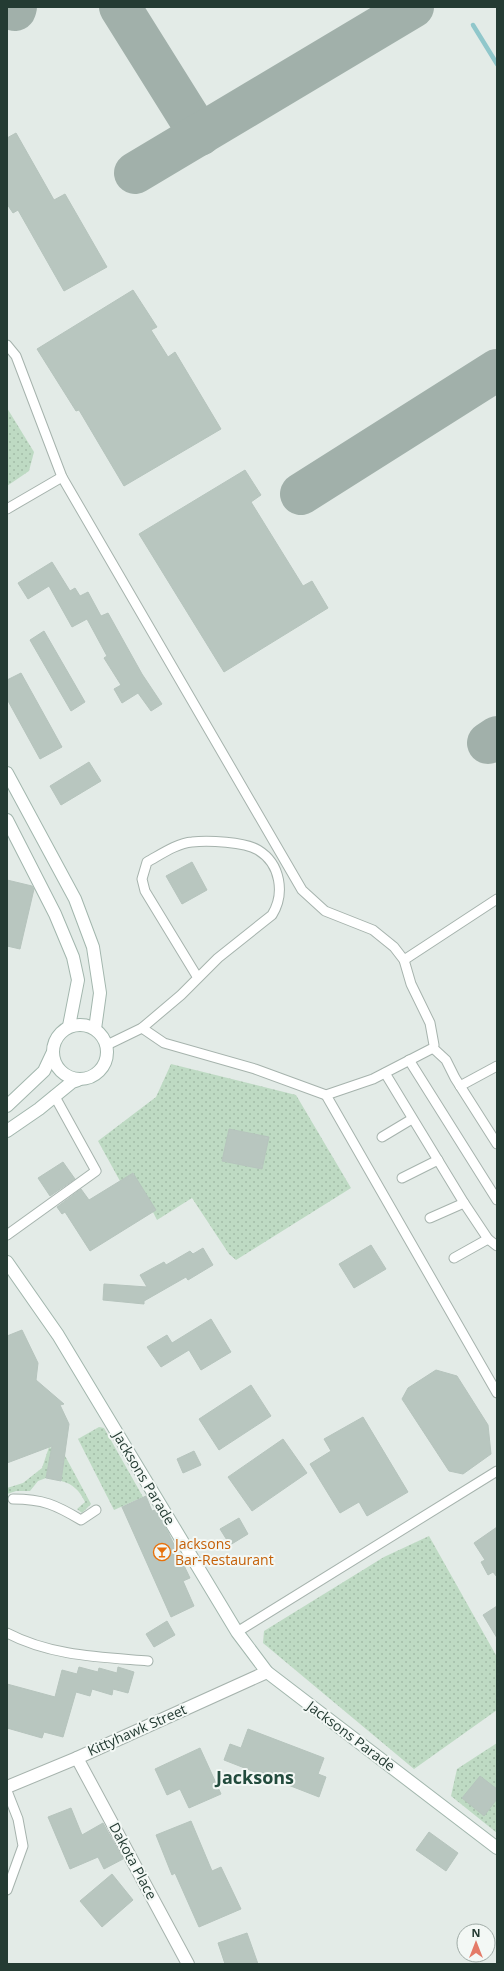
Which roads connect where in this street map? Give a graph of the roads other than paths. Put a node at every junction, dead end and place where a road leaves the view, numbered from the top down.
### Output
1 (7, 345) edge
2 (62, 477) junction
3 (7, 509) edge
4 (7, 773) edge
5 (7, 820) edge
6 (497, 899) edge
7 (404, 960) junction
8 (198, 978) junction
9 (69, 1026) junction
10 (142, 1028) junction
11 (95, 1029) junction
12 (107, 1045) junction
13 (433, 1048) junction
14 (52, 1054) junction
15 (409, 1060) junction
16 (497, 1066) edge
17 (386, 1073) junction
18 (78, 1080) junction
19 (460, 1086) junction
20 (54, 1095) junction
21 (326, 1095) junction
22 (7, 1106) edge
23 (412, 1119) junction
24 (7, 1131) edge
25 (382, 1137) dead end
26 (497, 1144) edge
27 (438, 1160) junction
28 (402, 1178) dead end
29 (497, 1200) edge
30 (464, 1203) junction
31 (430, 1218) dead end
32 (7, 1235) edge
33 (488, 1239) junction
34 (497, 1246) edge
35 (454, 1258) dead end
36 (7, 1262) edge
37 (497, 1393) edge
38 (497, 1471) edge
39 (13, 1499) dead end
40 (96, 1510) dead end
41 (237, 1632) junction
42 (7, 1633) edge
43 (148, 1661) dead end
44 (267, 1672) junction
45 (77, 1758) junction
46 (7, 1787) edge
47 (7, 1792) edge
48 (497, 1848) edge
49 (7, 1890) edge
50 (188, 1964) edge

1 - 2 lane
2 - 3 lane
2 - 7 lane
4 - 11 street
5 - 9 street
6 - 7 lane
7 - 13 lane
8 - 8 lane
8 - 10 lane
9 - 11 street
9 - 14 street
10 - 12 lane
10 - 21 lane
11 - 12 street
12 - 18 street
13 - 15 lane
13 - 19 lane
14 - 18 street
14 - 22 street
15 - 17 lane
15 - 29 lane
16 - 19 lane
17 - 21 lane
17 - 23 lane
18 - 20 street
19 - 26 lane
20 - 24 street
20 - 32 lane
21 - 37 lane
23 - 25 lane
23 - 27 lane
27 - 28 lane
27 - 30 lane
30 - 31 lane
30 - 33 lane
33 - 34 lane
33 - 35 lane
36 - 41 street, Jacksons Parade
38 - 41 lane
39 - 40 lane
41 - 44 street, Jacksons Parade
42 - 43 lane
44 - 45 street, Kittyhawk Street
44 - 48 street, Jacksons Parade
45 - 46 street, Kittyhawk Street
45 - 50 street, Dakota Place
47 - 49 lane

